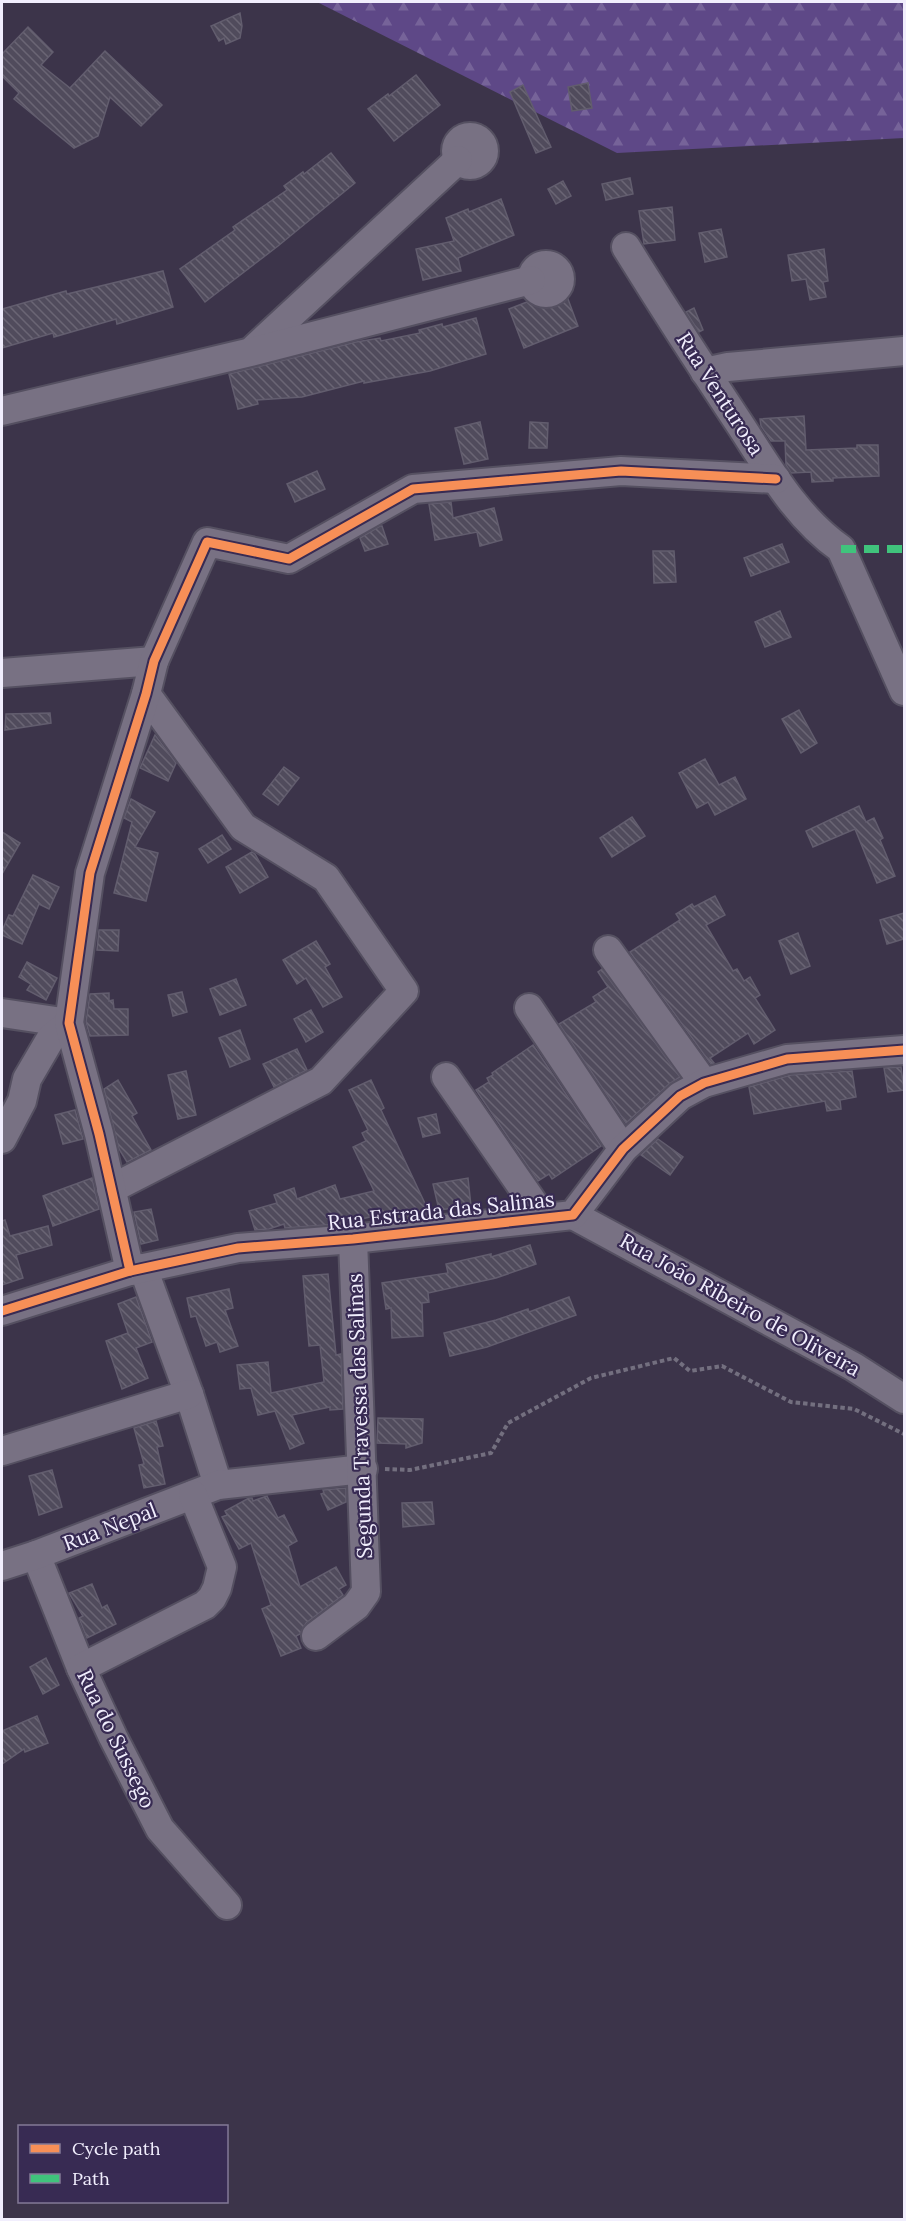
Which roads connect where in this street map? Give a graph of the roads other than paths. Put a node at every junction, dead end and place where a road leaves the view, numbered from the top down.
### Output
1 (458, 160) dead end
2 (626, 247) dead end
3 (531, 280) dead end
4 (904, 351) edge
5 (251, 352) junction
6 (705, 372) junction
7 (2, 411) edge
8 (776, 479) junction
9 (154, 662) junction
10 (2, 673) edge
11 (904, 691) edge
12 (146, 694) junction
13 (609, 950) dead end
14 (528, 1008) dead end
15 (2, 1013) edge
16 (69, 1023) junction
17 (904, 1050) edge
18 (446, 1077) dead end
19 (704, 1083) junction
20 (2, 1139) edge
21 (623, 1149) junction
22 (111, 1189) junction
23 (573, 1215) junction
24 (543, 1217) junction
25 (353, 1239) junction
26 (137, 1270) junction
27 (2, 1311) edge
28 (189, 1394) junction
29 (904, 1399) edge
30 (2, 1451) edge
31 (363, 1469) junction
32 (206, 1490) junction
33 (36, 1555) junction
34 (2, 1566) edge
35 (316, 1636) dead end
36 (81, 1668) junction
37 (227, 1905) dead end

1 - 5 street
2 - 6 street, Rua Venturosa
3 - 5 street
4 - 6 street
5 - 7 street
6 - 8 street, Rua Venturosa
8 - 9 street
8 - 11 street, Rua Venturosa
9 - 10 street
9 - 12 street
12 - 16 street
12 - 22 street
13 - 19 street
14 - 21 street
15 - 16 street
16 - 20 street
16 - 22 street
17 - 19 street, Rua Estrada das Salinas
18 - 24 street
19 - 21 street, Rua Estrada das Salinas
21 - 23 street, Rua Estrada das Salinas
22 - 26 street
23 - 24 street, Rua Estrada das Salinas
23 - 29 street, Rua João Ribeiro de Oliveira
24 - 25 street, Rua Estrada das Salinas
25 - 26 street, Rua Estrada das Salinas
25 - 31 street, Segunda Travessa das Salinas
26 - 27 street, Rua Estrada das Salinas
26 - 28 street
28 - 30 street
28 - 32 street
31 - 32 street
31 - 35 street, Segunda Travessa das Salinas
32 - 33 street, Rua Nepal
32 - 36 street
33 - 34 street, Rua Nepal
33 - 36 street, Rua do Sussego
36 - 37 street, Rua do Sussego

